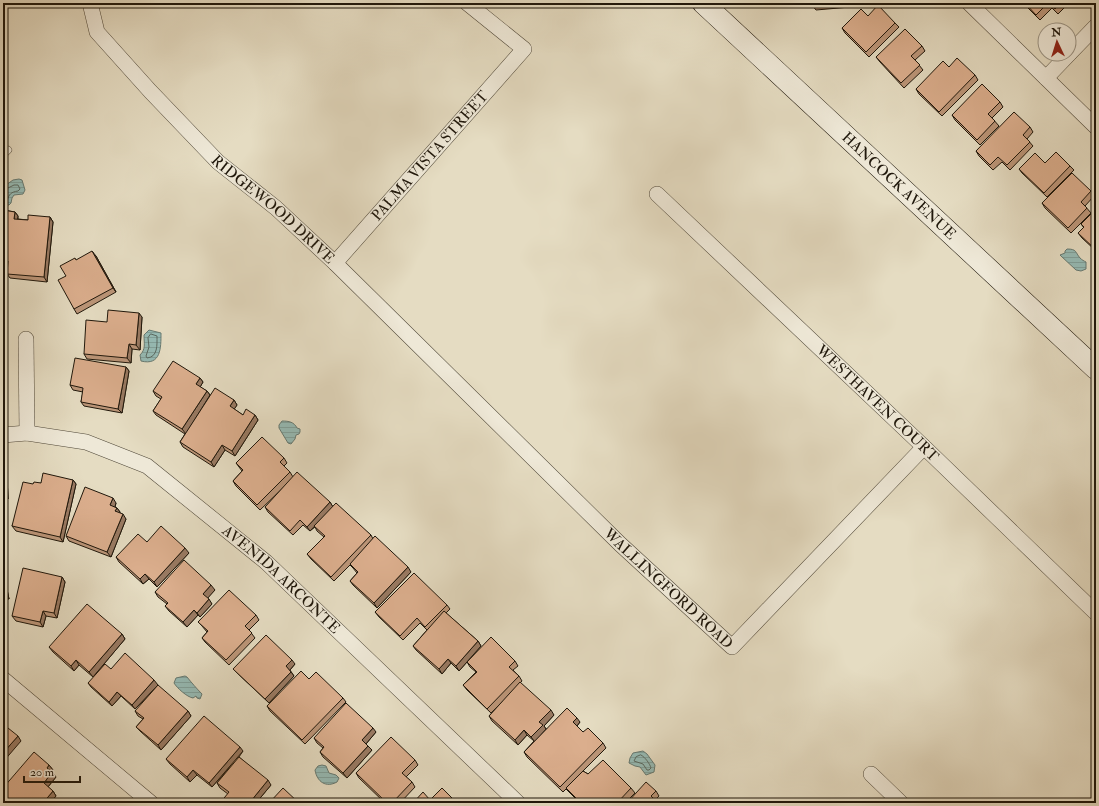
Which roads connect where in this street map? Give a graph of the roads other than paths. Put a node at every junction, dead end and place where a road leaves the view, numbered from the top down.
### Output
1 (90, 3) edge
2 (467, 3) edge
3 (703, 3) edge
4 (968, 3) edge
5 (1096, 26) edge
6 (1077, 46) edge
7 (1061, 62) edge
8 (1046, 78) junction
9 (1096, 127) edge
10 (657, 194) dead end
11 (335, 263) junction
12 (26, 339) dead end
13 (1096, 369) edge
14 (476, 402) joint
15 (27, 433) junction
16 (3, 435) edge
17 (924, 447) junction
18 (1096, 613) edge
19 (3, 679) edge
20 (871, 774) dead end
21 (151, 803) edge
22 (518, 803) edge
23 (901, 803) edge

1 - 11 street, RIDGEWOOD DRIVE
2 - 11 street, PALMA VISTA STREET
3 - 13 main road, HANCOCK AVENUE
4 - 8 street
5 - 6 street
7 - 8 street
8 - 9 street
10 - 17 street, WESTHAVEN COURT
11 - 14 street, RIDGEWOOD DRIVE
12 - 15 street
14 - 17 street, WALLINGFORD ROAD
15 - 16 street, AVENIDA ARCONTE
15 - 22 street, AVENIDA ARCONTE
17 - 18 street, WESTHAVEN COURT
19 - 21 street
20 - 23 street

